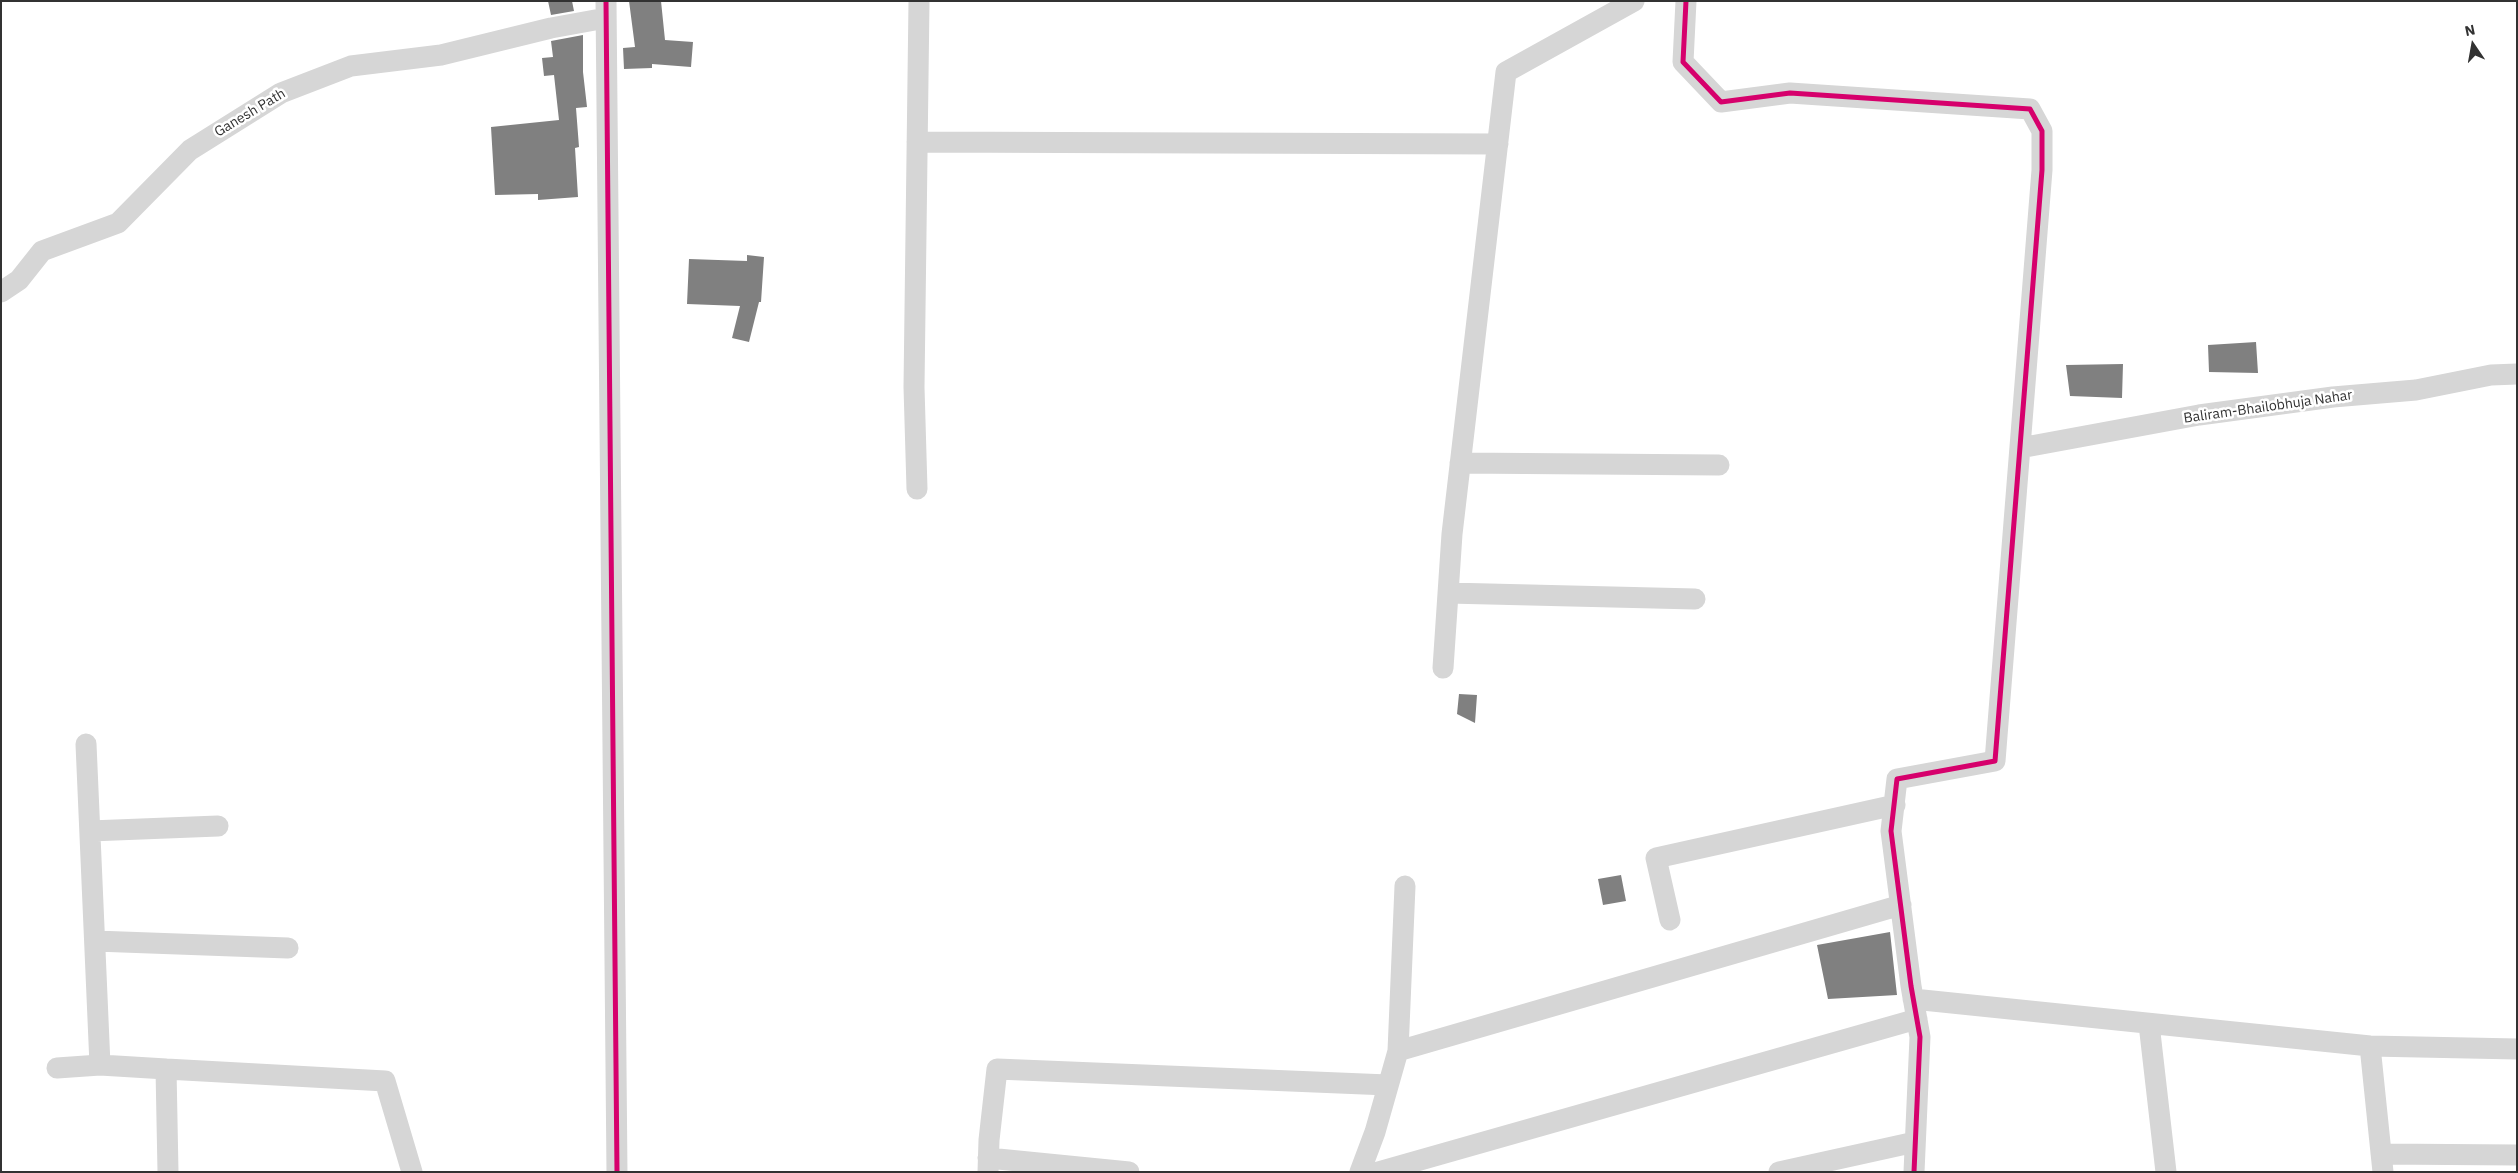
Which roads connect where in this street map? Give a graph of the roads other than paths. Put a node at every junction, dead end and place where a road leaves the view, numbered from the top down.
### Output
1 (919, 1) edge
2 (1634, 1) edge
3 (1686, 1) edge
4 (606, 10) edge
5 (917, 142) junction
6 (1498, 144) junction
7 (1, 292) edge
8 (2517, 374) edge
9 (2020, 448) junction
10 (1460, 462) junction
11 (1719, 465) dead end
12 (917, 488) dead end
13 (1448, 593) junction
14 (1695, 600) dead end
15 (1443, 668) dead end
16 (86, 744) dead end
17 (1895, 805) junction
18 (218, 826) dead end
19 (90, 831) junction
20 (1405, 886) dead end
21 (1901, 906) junction
22 (1670, 920) dead end
23 (95, 941) junction
24 (288, 948) dead end
25 (1915, 1009) junction
26 (2149, 1024) junction
27 (2370, 1046) junction
28 (2517, 1049) edge
29 (1398, 1051) junction
30 (100, 1065) junction
31 (57, 1068) dead end
32 (166, 1068) junction
33 (1388, 1085) junction
34 (1915, 1142) junction
35 (2517, 1155) edge
36 (2382, 1163) edge
37 (988, 1165) edge
38 (168, 1172) edge
39 (412, 1172) edge
40 (617, 1172) edge
41 (1128, 1172) edge
42 (1360, 1172) edge
43 (1378, 1172) edge
44 (1779, 1172) edge
45 (1914, 1172) edge
46 (2166, 1172) edge

1 - 5 street
2 - 6 street
3 - 9 street
4 - 7 street, Ganesh Path
4 - 40 street
5 - 6 street
5 - 12 street
6 - 10 street
8 - 9 street, Baliram-Bhailobhuja Nahar
9 - 17 street
10 - 11 street
10 - 13 street
13 - 14 street
13 - 15 street
16 - 19 street
17 - 21 street
17 - 22 street
18 - 19 street
19 - 23 street
20 - 29 street
21 - 25 street
21 - 29 street
23 - 24 street
23 - 30 street
25 - 26 street
25 - 34 street
25 - 43 street
26 - 27 street
26 - 46 street
27 - 28 street
27 - 36 street
29 - 33 street
30 - 31 street
30 - 32 street
32 - 38 street
32 - 39 street
33 - 37 street
33 - 42 street
34 - 44 street
34 - 45 street
35 - 36 street
37 - 41 street

